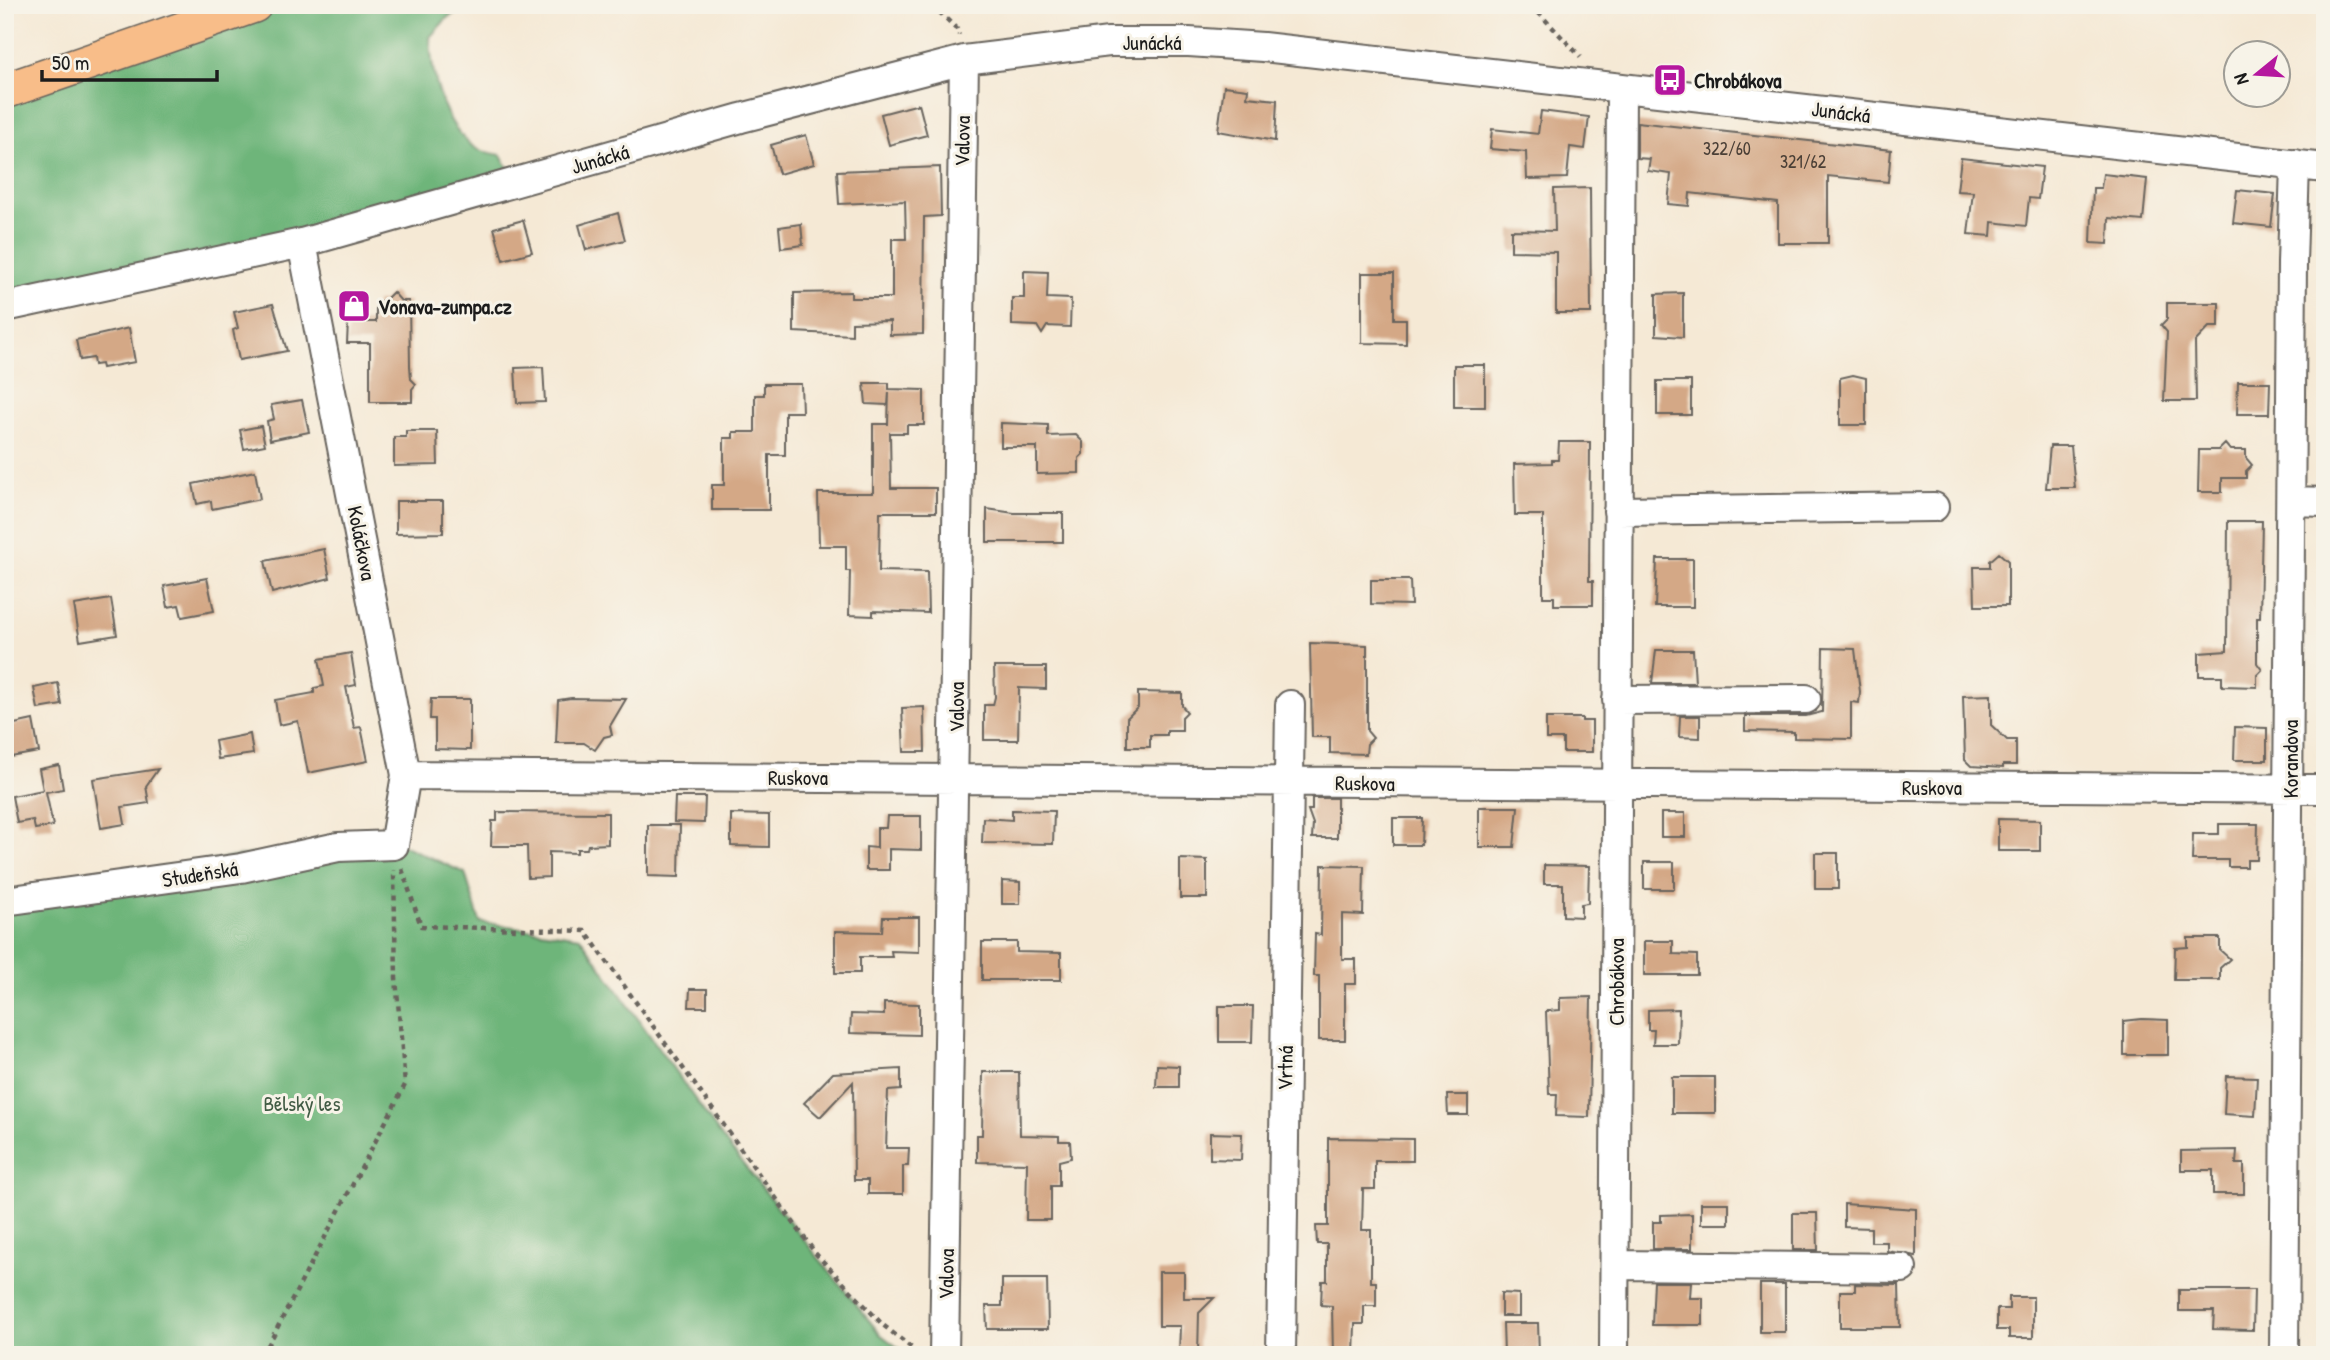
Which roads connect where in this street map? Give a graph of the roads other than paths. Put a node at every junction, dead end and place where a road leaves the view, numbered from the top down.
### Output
1 (254, 5) edge
2 (179, 19) edge
3 (964, 60) junction
4 (1621, 88) junction
5 (5, 91) edge
6 (2295, 164) junction
7 (2325, 168) edge
8 (302, 243) junction
9 (5, 307) edge
10 (2292, 501) junction
11 (2325, 502) edge
12 (1934, 507) dead end
13 (1618, 511) junction
14 (1806, 699) dead end
15 (1617, 700) junction
16 (1290, 705) dead end
17 (406, 775) junction
18 (956, 778) junction
19 (1289, 782) junction
20 (1616, 786) junction
21 (2290, 789) junction
22 (2325, 789) edge
23 (394, 845) joint
24 (5, 901) edge
25 (1615, 1265) junction
26 (1902, 1268) dead end
27 (944, 1355) edge
28 (1281, 1355) edge
29 (1614, 1355) edge
30 (2284, 1355) edge

1 - 2 main road
2 - 5 main road
3 - 4 street, Junácká
3 - 8 street, Junácká
3 - 18 street, Valova
4 - 6 street, Junácká
4 - 13 street, Chrobákova
6 - 7 street, Junácká
6 - 10 street, Korandova
8 - 9 street, Junácká
8 - 17 street, Koláčkova
10 - 11 street
10 - 21 street, Korandova
12 - 13 street
13 - 15 street, Chrobákova
14 - 15 street
15 - 20 street, Chrobákova
16 - 19 street, Vrtná
17 - 18 street, Ruskova
17 - 23 street, Koláčkova
18 - 19 street, Ruskova
18 - 27 street, Valova
19 - 20 street, Ruskova
19 - 28 street, Vrtná
20 - 21 street, Ruskova
20 - 25 street, Chrobákova
21 - 22 street, Ruskova
21 - 30 street, Korandova
23 - 24 street, Studeňská
25 - 26 street
25 - 29 street, Chrobákova

